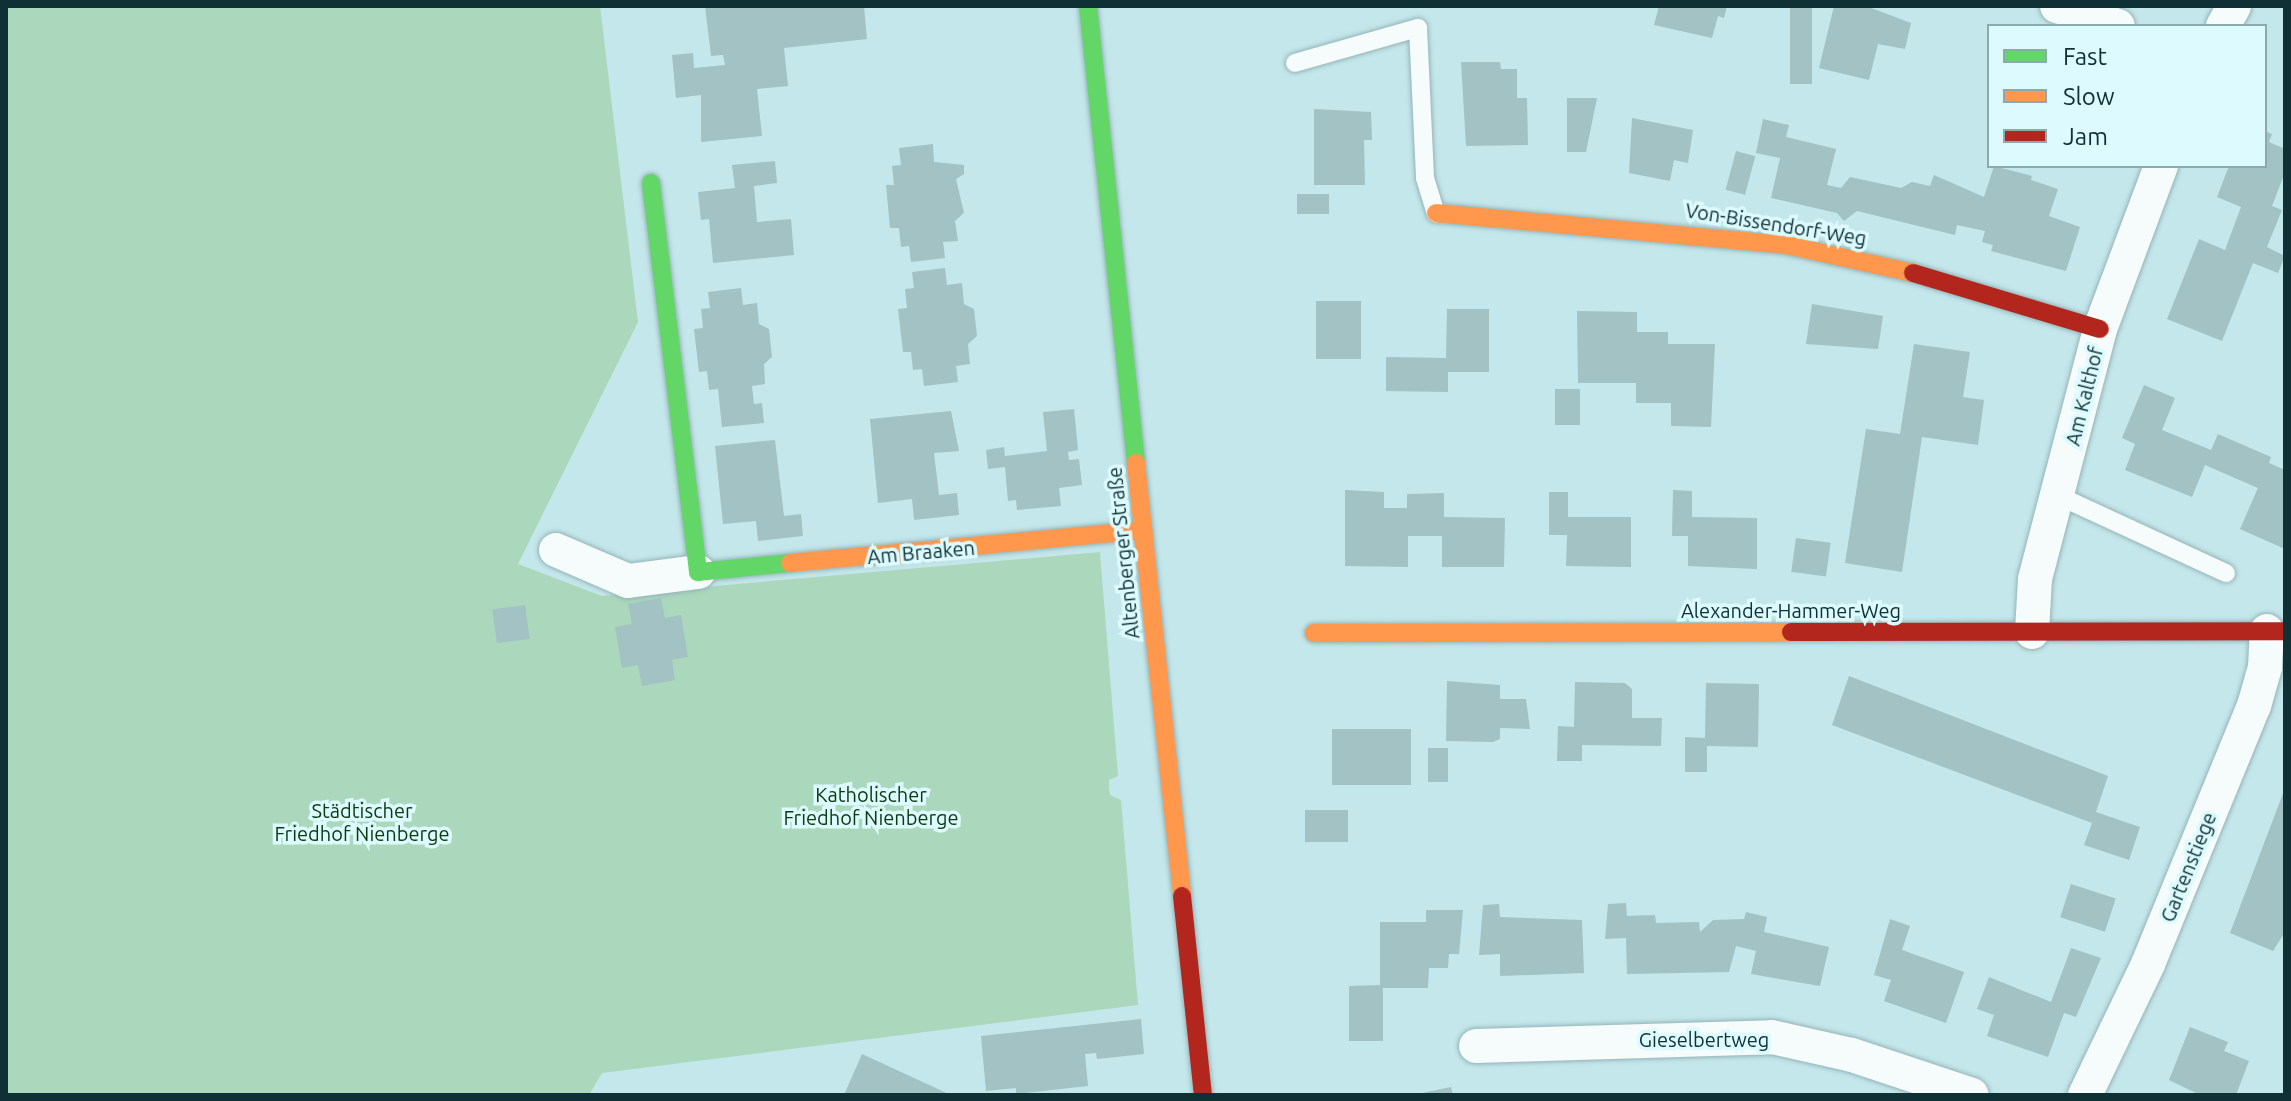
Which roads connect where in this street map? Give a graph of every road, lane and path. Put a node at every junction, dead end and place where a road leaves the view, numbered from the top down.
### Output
1 (1088, 6) edge
2 (2057, 6) edge
3 (2234, 6) edge
4 (2112, 24) edge
5 (2224, 24) edge
6 (1295, 63) dead end
7 (2160, 168) edge
8 (651, 183) dead end
9 (1436, 213) joint
10 (2100, 329) junction
11 (2059, 496) junction
12 (1143, 530) junction
13 (556, 550) dead end
14 (698, 572) junction
15 (2226, 573) dead end
16 (2276, 631) edge
17 (2032, 632) junction
18 (1314, 633) dead end
19 (1476, 1046) dead end
20 (1203, 1095) edge
21 (1972, 1095) edge
22 (2085, 1095) edge

1 - 12 street, Altenberger Straße
2 - 4 street
3 - 5 street
6 - 9 lane
7 - 10 street, Am Kalthof
8 - 14 street
9 - 10 street, Von-Bissendorf-Weg
10 - 11 street, Am Kalthof
11 - 15 lane
11 - 17 street, Am Kalthof
12 - 14 street, Am Braaken
12 - 20 street, Altenberger Straße
13 - 14 street, Am Braaken
16 - 17 street, Alexander-Hammer-Weg
16 - 22 street, Gartenstiege
17 - 18 street, Alexander-Hammer-Weg
19 - 21 street, Gieselbertweg

